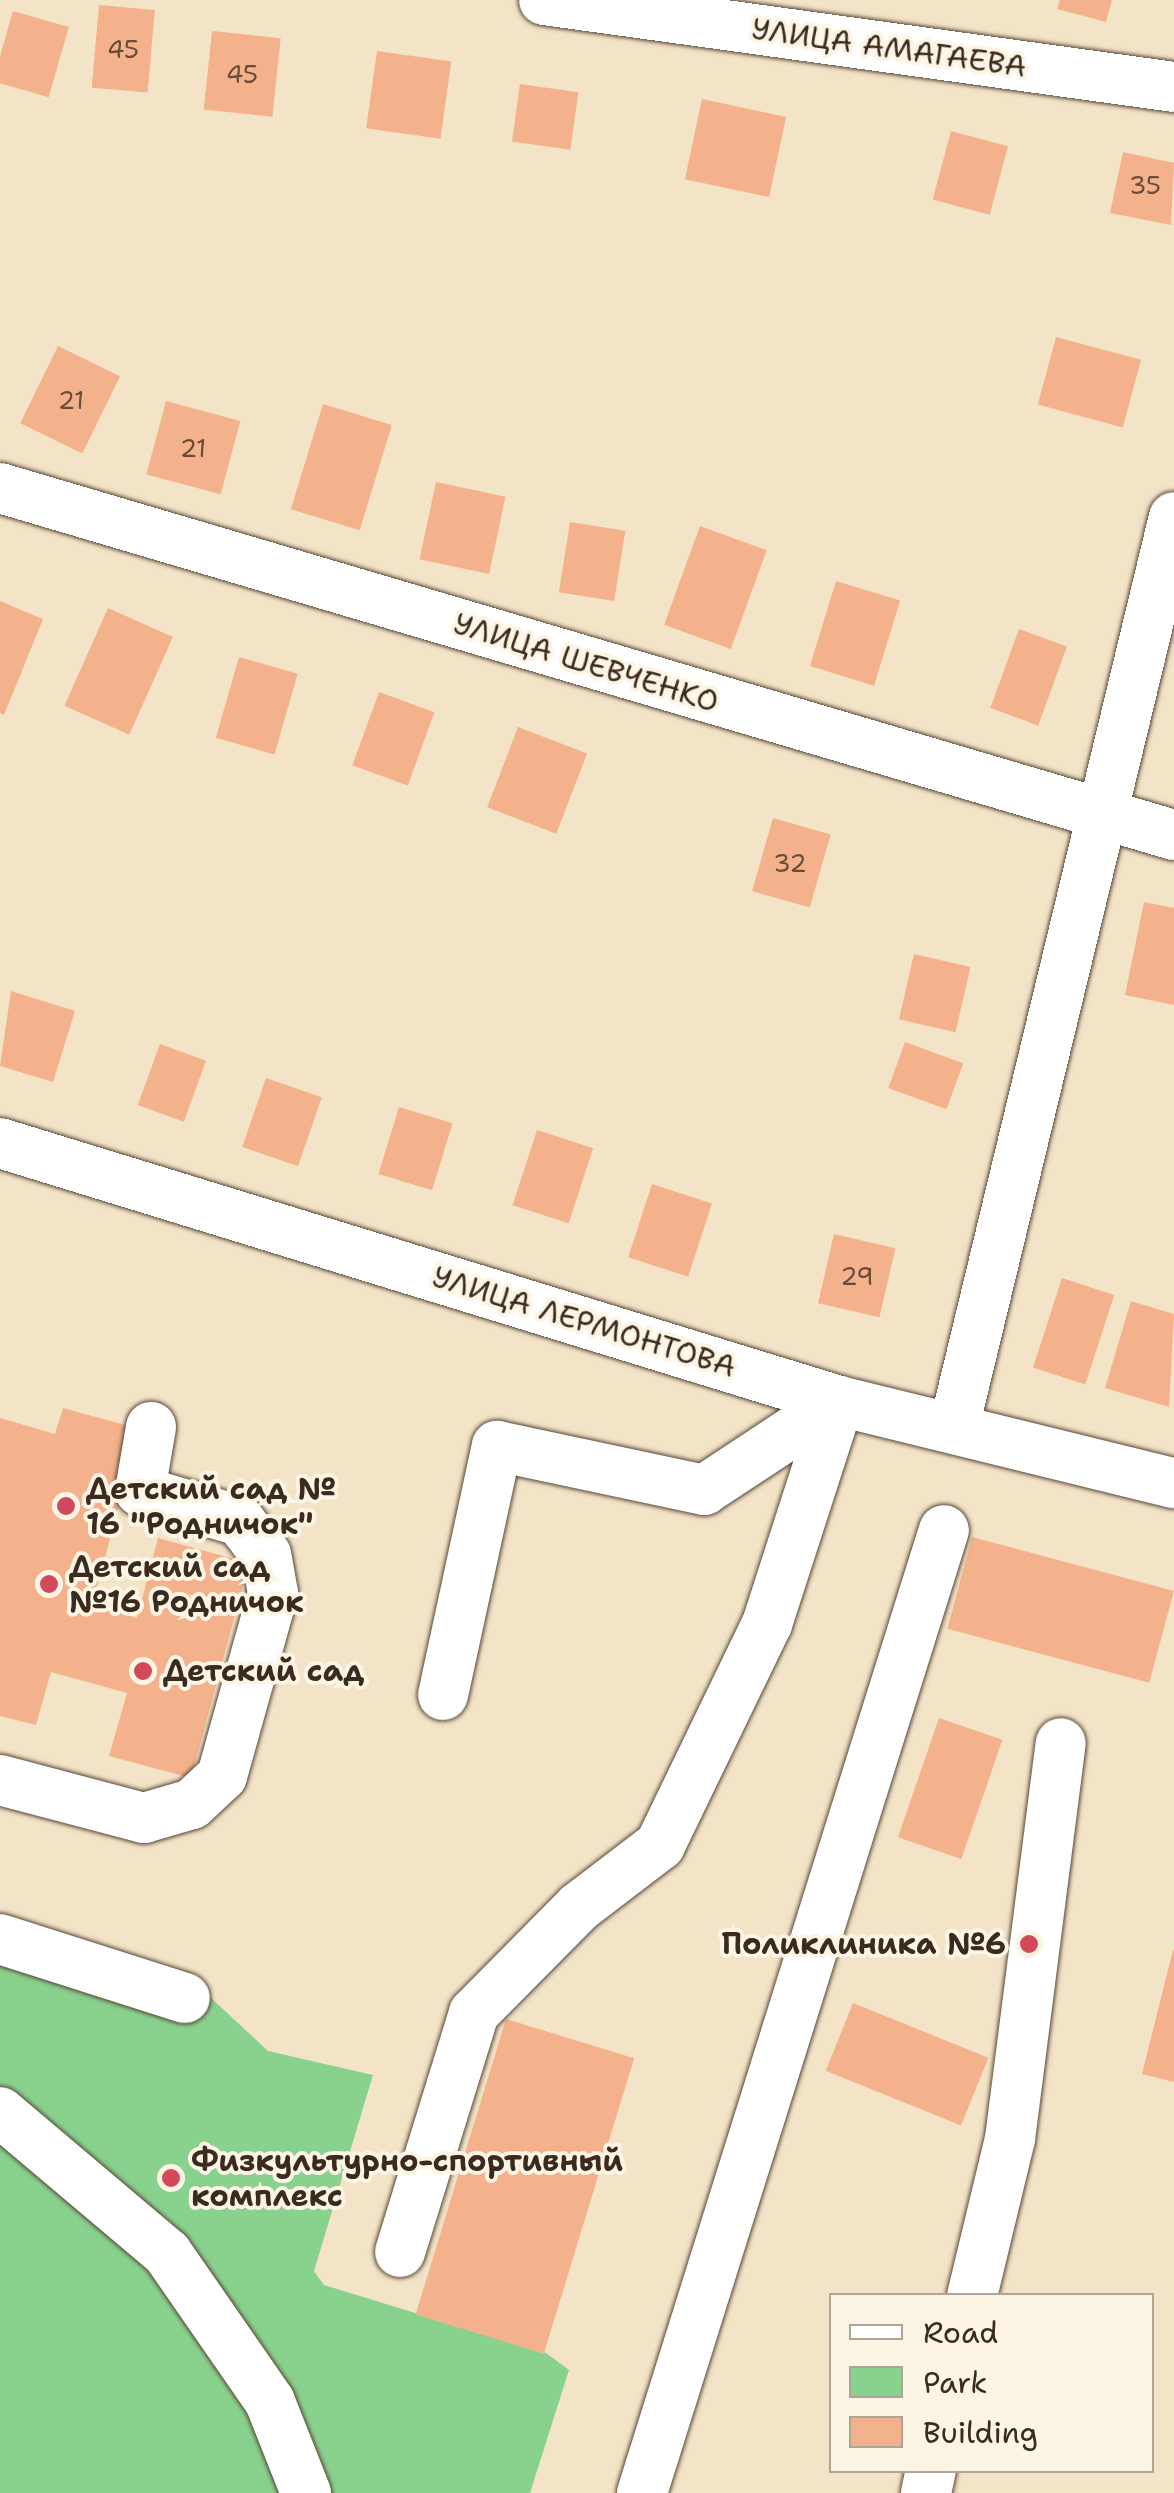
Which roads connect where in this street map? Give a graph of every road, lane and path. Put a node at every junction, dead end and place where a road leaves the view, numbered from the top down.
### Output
1 (544, 0) edge
2 (1174, 87) edge
3 (0, 488) edge
4 (1174, 521) edge
5 (1099, 816) junction
6 (1174, 835) edge
7 (0, 1143) edge
8 (839, 1401) junction
9 (150, 1427) dead end
10 (954, 1427) junction
11 (1174, 1483) edge
12 (944, 1530) dead end
13 (442, 1695) dead end
14 (1060, 1743) dead end
15 (0, 1780) edge
16 (0, 1939) edge
17 (185, 1998) dead end
18 (0, 2112) edge
19 (400, 2252) dead end
20 (973, 2293) edge
21 (306, 2493) edge
22 (642, 2493) edge

1 - 2 street, УЛИЦА АМАГАЕВА
3 - 5 street, УЛИЦА ШЕВЧЕНКО
4 - 5 street
5 - 6 street, УЛИЦА ШЕВЧЕНКО
5 - 10 street
7 - 8 street, УЛИЦА ЛЕРМОНТОВА
8 - 10 street, УЛИЦА ЛЕРМОНТОВА
8 - 13 street
8 - 19 street
9 - 15 street
10 - 11 street, УЛИЦА ЛЕРМОНТОВА
12 - 22 street
14 - 20 street
16 - 17 street
18 - 21 street

